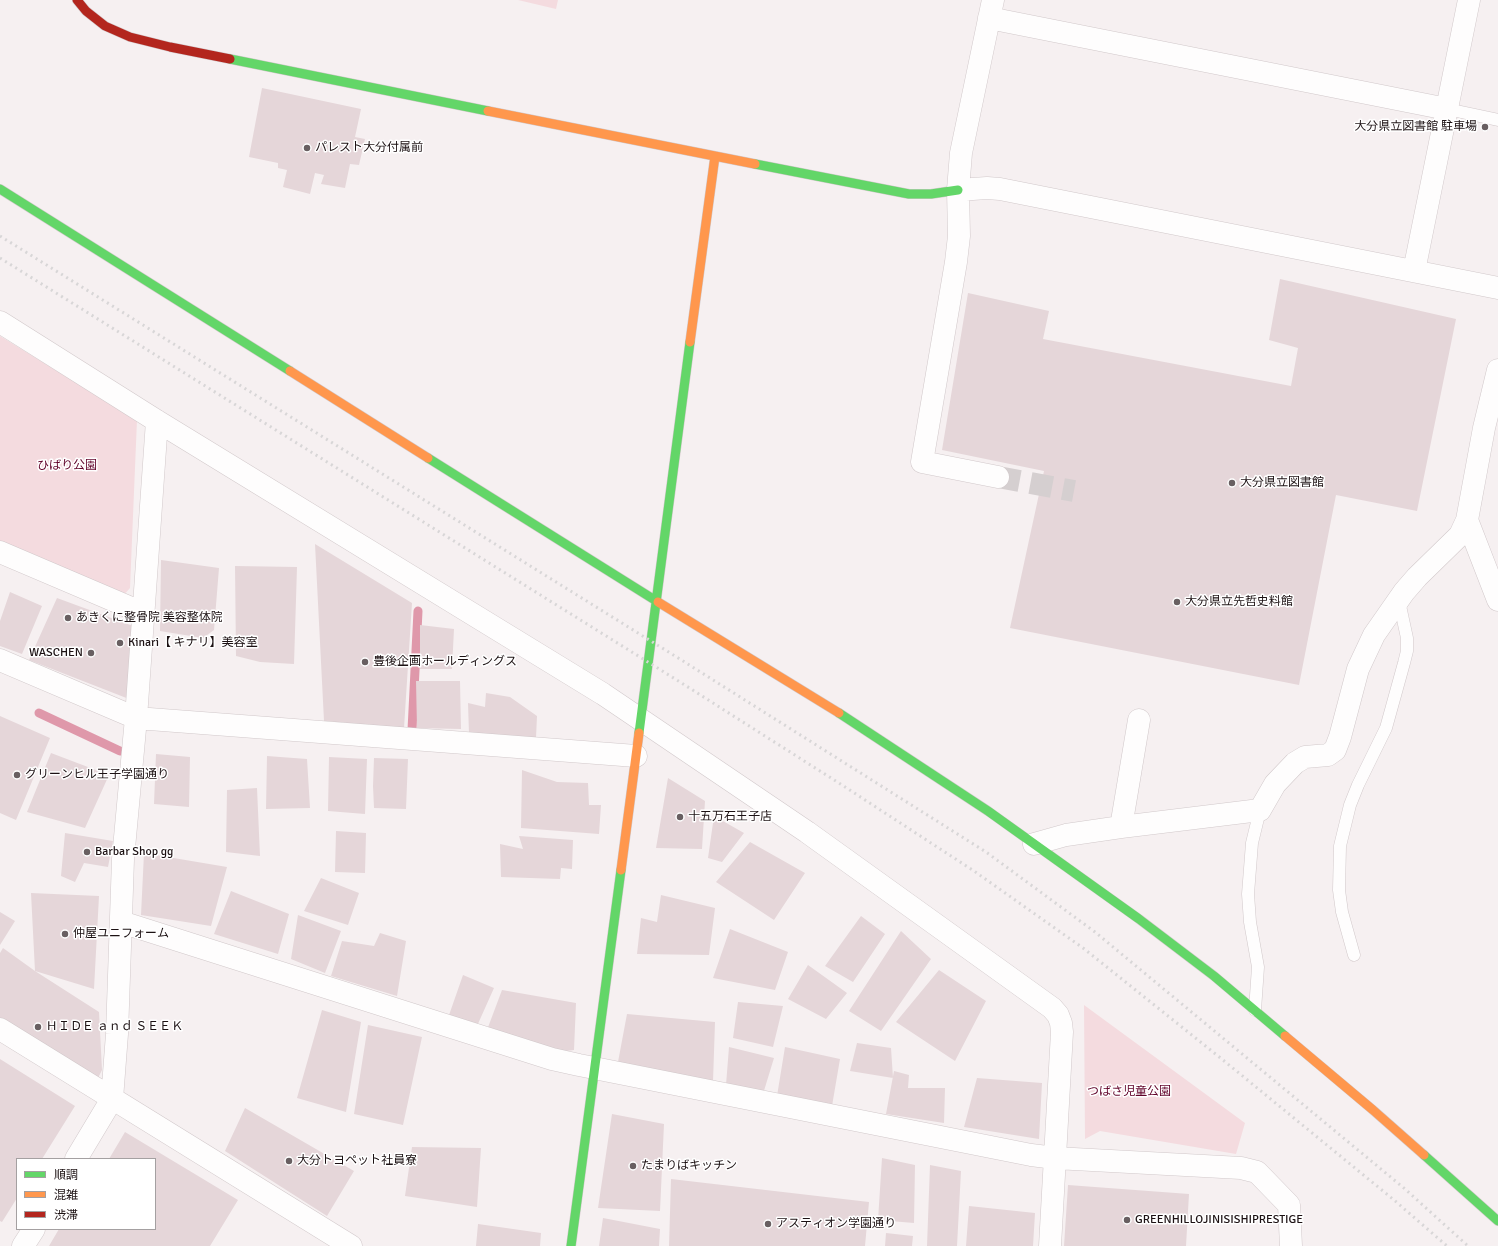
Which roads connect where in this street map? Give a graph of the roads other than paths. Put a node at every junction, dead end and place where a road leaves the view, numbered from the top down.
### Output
1 (77, 0) edge
2 (1469, 0) edge
3 (991, 9) edge
4 (1447, 109) junction
5 (1498, 120) edge
6 (715, 156) junction
7 (0, 188) edge
8 (958, 190) junction
9 (1414, 271) junction
10 (1498, 288) edge
11 (0, 322) edge
12 (1498, 370) edge
13 (157, 421) junction
14 (998, 477) tunnel mouth
15 (1467, 520) junction
16 (0, 552) edge
17 (1498, 600) edge
18 (656, 601) junction
19 (1399, 601) junction
20 (143, 613) junction
21 (0, 660) edge
22 (136, 718) junction
23 (640, 719) junction
24 (1139, 720) dead end
25 (636, 756) junction
26 (1260, 810) junction
27 (1121, 827) junction
28 (1034, 844) junction
29 (121, 922) junction
30 (1354, 955) dead end
31 (1255, 1010) junction
32 (0, 1029) edge
33 (595, 1068) junction
34 (112, 1099) junction
35 (77, 1158) edge
36 (1055, 1158) junction
37 (1498, 1221) edge
38 (33, 1230) edge
39 (23, 1246) edge
40 (351, 1246) edge
41 (571, 1246) edge
42 (1050, 1246) edge
43 (1291, 1246) edge

1 - 6 street
2 - 4 street
3 - 4 street
3 - 8 street
4 - 5 lane
4 - 9 street
6 - 8 street
6 - 18 street
7 - 18 street
8 - 9 street
8 - 14 street
9 - 10 street
11 - 13 street
12 - 15 street
13 - 20 street
13 - 23 street
15 - 17 street
15 - 19 street
16 - 20 street
18 - 23 street
18 - 28 street
19 - 26 street
19 - 30 lane
20 - 22 street
21 - 22 street
22 - 25 street
22 - 29 street
23 - 25 street
23 - 36 street
24 - 27 street
25 - 33 street
26 - 27 street
26 - 31 lane
27 - 28 street
28 - 31 street
29 - 33 street
29 - 34 street
31 - 37 street
32 - 34 street
33 - 36 street
33 - 41 street
34 - 35 street
34 - 40 street
36 - 42 street
36 - 43 street
38 - 39 street

